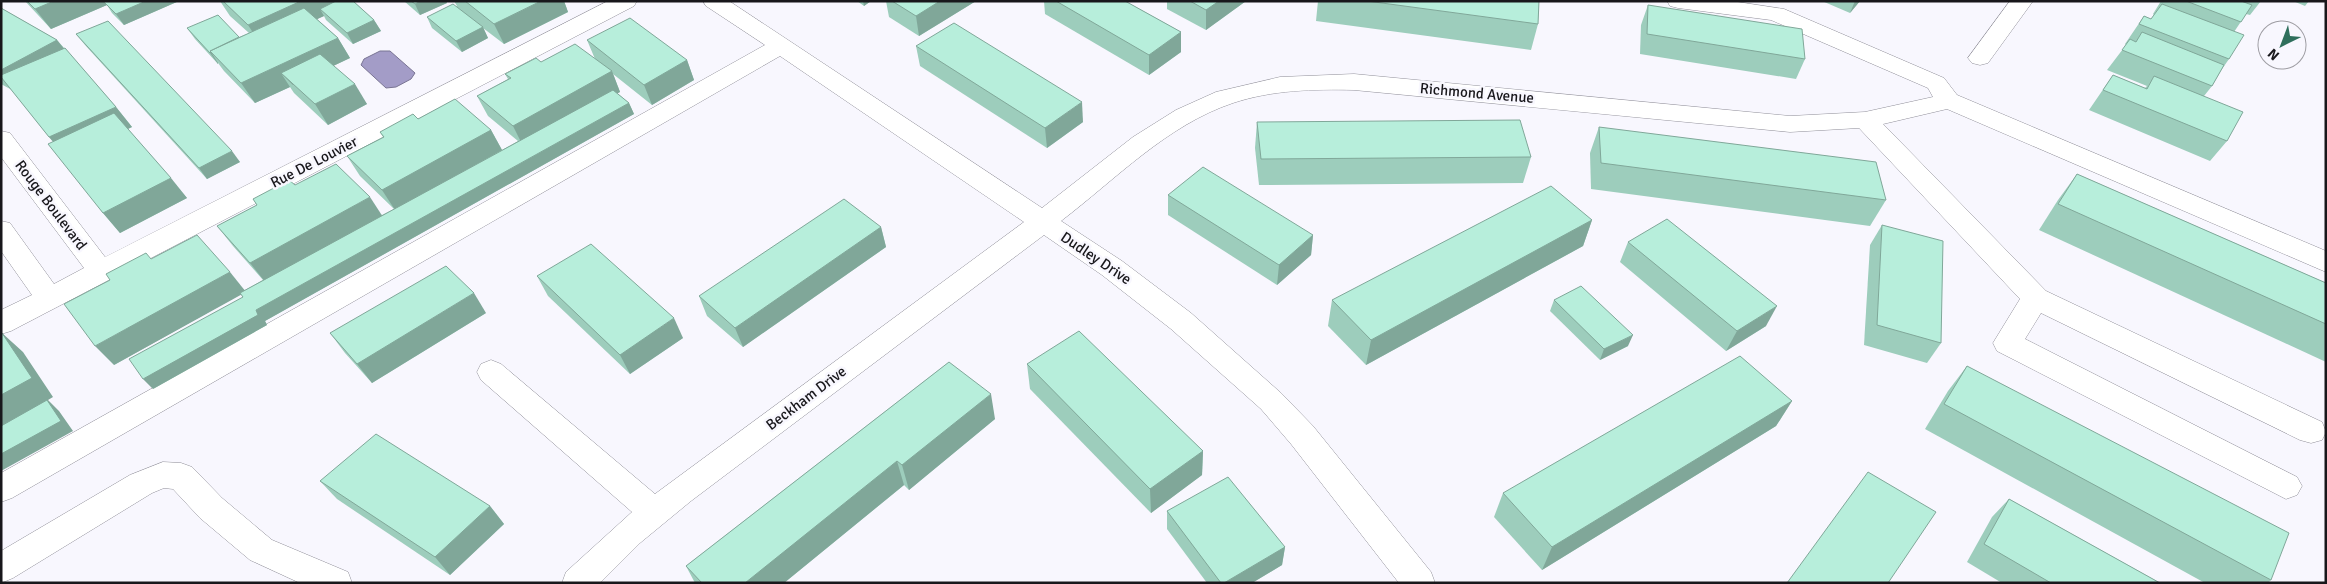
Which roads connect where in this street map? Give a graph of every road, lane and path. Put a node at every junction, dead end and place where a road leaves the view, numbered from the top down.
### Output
1 (626, 1) edge
2 (714, 1) edge
3 (1678, 1) edge
4 (2022, 1) edge
5 (781, 46) junction
6 (1980, 58) dead end
7 (1950, 101) junction
8 (1865, 120) junction
9 (1, 139) edge
10 (1043, 222) junction
11 (1, 230) edge
12 (2326, 262) edge
13 (101, 271) junction
14 (49, 298) junction
15 (2036, 298) junction
16 (1, 323) edge
17 (491, 372) dead end
18 (2312, 431) dead end
19 (2286, 486) dead end
20 (1, 488) edge
21 (654, 512) junction
22 (1, 568) edge
23 (336, 583) edge
24 (578, 583) edge
25 (1419, 583) edge

1 - 13 street, Rue De Louvier
2 - 5 street, Dudley Drive
3 - 7 street
4 - 6 street
5 - 10 street, Dudley Drive
5 - 20 street
7 - 8 street, Richmond Avenue
7 - 12 street
8 - 10 street, Richmond Avenue
8 - 15 street
9 - 13 street, Rouge Boulevard
10 - 21 street, Beckham Drive
10 - 25 street, Dudley Drive
11 - 14 street
13 - 14 street, Rue De Louvier
14 - 16 street, Rue De Louvier
15 - 18 street
15 - 19 street
17 - 21 street
21 - 24 street, Beckham Drive
22 - 23 street

